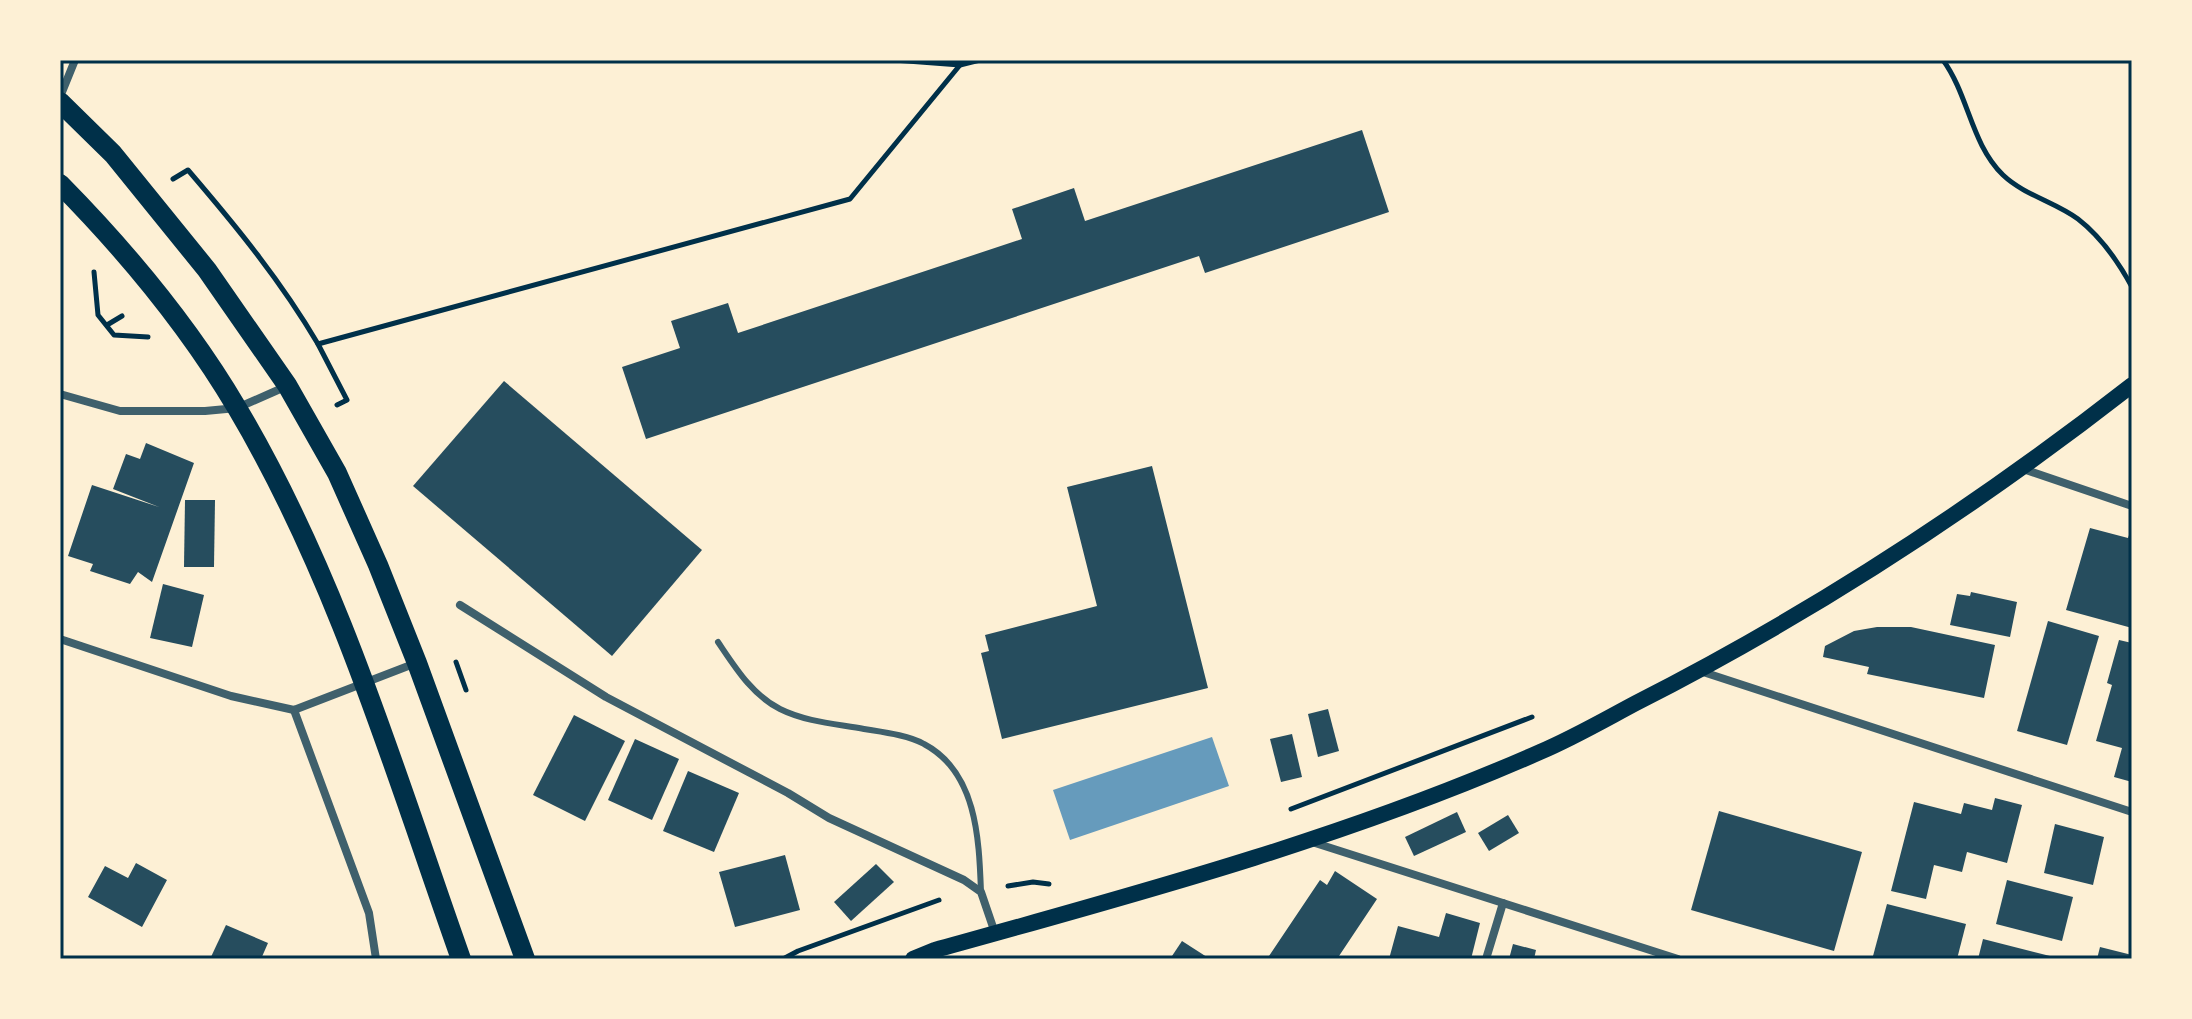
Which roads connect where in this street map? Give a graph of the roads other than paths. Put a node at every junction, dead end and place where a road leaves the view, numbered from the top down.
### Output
1 (75, 60) edge
2 (60, 100) edge
3 (60, 184) edge
4 (287, 385) junction
5 (2132, 385) edge
6 (60, 394) edge
7 (237, 408) junction
8 (2022, 469) junction
9 (2132, 506) edge
10 (460, 605) dead end
11 (60, 639) edge
12 (718, 642) dead end
13 (417, 663) junction
14 (1700, 671) junction
15 (364, 683) junction
16 (294, 710) junction
17 (2132, 812) edge
18 (1307, 840) junction
19 (981, 892) junction
20 (1503, 903) junction
21 (995, 933) junction
22 (376, 959) edge
23 (461, 959) edge
24 (525, 959) edge
25 (913, 959) edge
26 (1486, 959) edge
27 (1678, 959) edge

1 - 2 street
2 - 4 main road
3 - 7 main road
4 - 7 street
4 - 13 main road
5 - 8 main road
6 - 7 street
7 - 15 main road
8 - 9 street
8 - 14 main road
10 - 19 street
11 - 16 street
12 - 19 lane
13 - 15 street
13 - 24 main road
14 - 17 street
14 - 18 main road
15 - 16 street
15 - 23 main road
16 - 22 street
18 - 20 street
18 - 21 main road
19 - 21 street
20 - 26 street
20 - 27 street
21 - 25 main road

